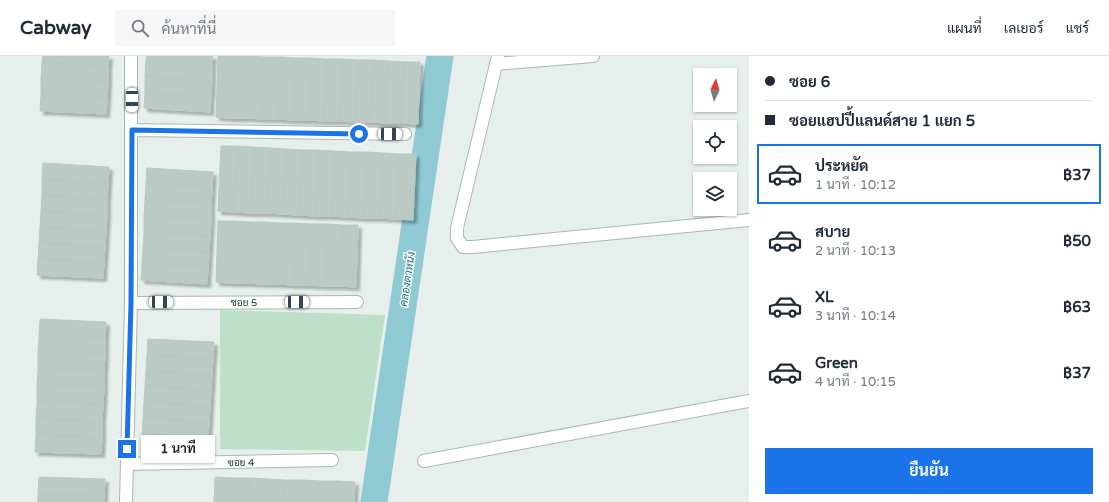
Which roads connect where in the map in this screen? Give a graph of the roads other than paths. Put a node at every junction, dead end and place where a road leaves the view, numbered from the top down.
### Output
1 (132, 56) edge
2 (593, 56) edge
3 (497, 60) edge
4 (132, 130) junction
5 (405, 134) dead end
6 (749, 220) edge
7 (358, 302) dead end
8 (131, 303) junction
9 (749, 401) edge
10 (332, 460) dead end
11 (424, 462) dead end
12 (127, 464) junction
13 (126, 502) edge

1 - 4 street
2 - 3 street
3 - 6 street
4 - 5 street
4 - 8 street
7 - 8 street, ซอย 5
8 - 12 street
9 - 11 street
10 - 12 street, ซอย 4
12 - 13 street

